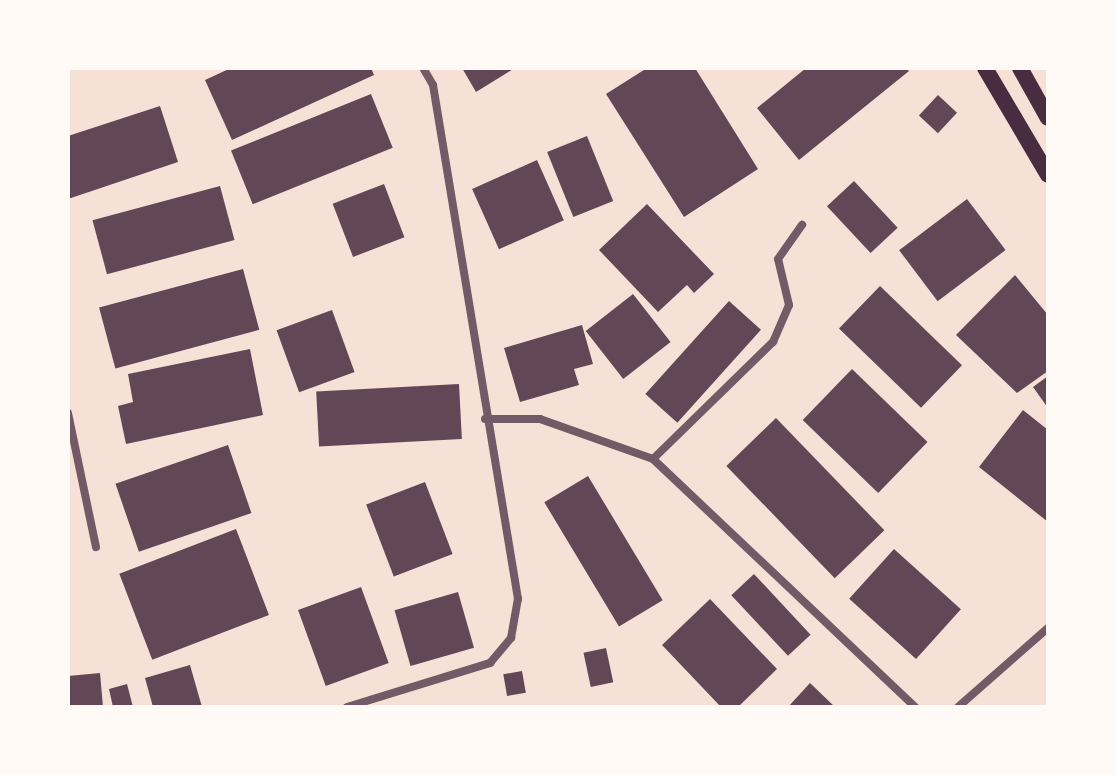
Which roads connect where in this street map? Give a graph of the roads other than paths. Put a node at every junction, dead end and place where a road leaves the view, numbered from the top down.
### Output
1 (423, 68) edge
2 (985, 68) edge
3 (1020, 68) edge
4 (1048, 118) edge
5 (1048, 175) edge
6 (802, 225) dead end
7 (68, 413) edge
8 (485, 419) junction
9 (653, 459) junction
10 (96, 547) dead end
11 (1048, 628) edge
12 (347, 707) edge
13 (915, 707) edge
14 (958, 707) edge

1 - 8 street
2 - 5 main road
3 - 4 main road
6 - 9 street
7 - 10 street
8 - 9 street
8 - 12 street
9 - 13 street
11 - 14 street

